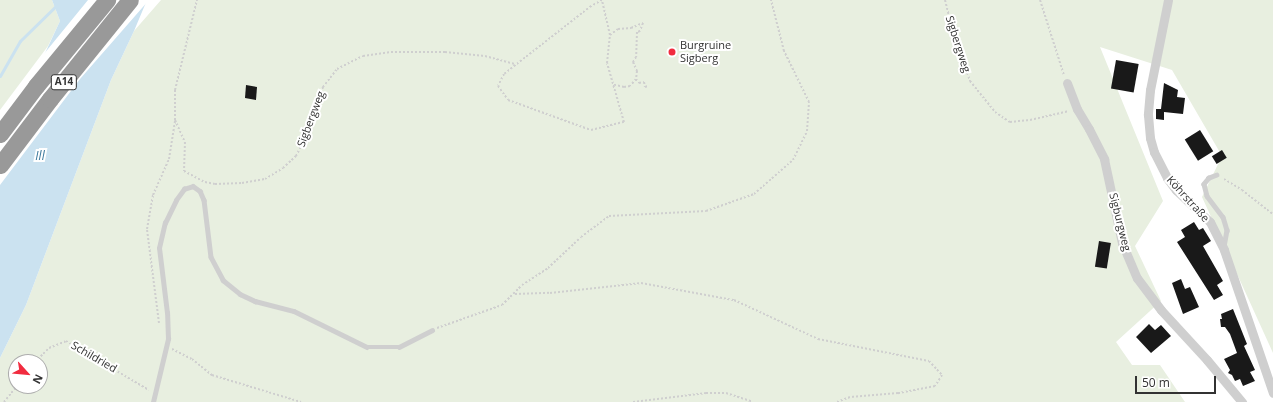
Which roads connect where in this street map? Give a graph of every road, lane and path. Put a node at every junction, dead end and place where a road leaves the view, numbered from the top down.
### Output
1 (106, 0) edge
2 (130, 0) edge
3 (197, 0) edge
4 (602, 0) edge
5 (771, 0) edge
6 (945, 0) edge
7 (1040, 0) edge
8 (1168, 0) edge
9 (610, 35) junction
10 (515, 64) junction
11 (636, 79) junction
12 (1067, 83) joint
13 (612, 84) junction
14 (648, 86) dead end
15 (1077, 109) junction
16 (175, 120) junction
17 (0, 134) edge
18 (0, 165) edge
19 (1217, 175) joint
20 (1273, 214) edge
21 (1224, 250) junction
22 (513, 294) junction
23 (159, 323) dead end
24 (432, 330) joint
25 (166, 346) junction
26 (43, 354) edge
27 (1273, 392) edge
28 (10, 394) edge
29 (155, 394) junction
30 (4, 402) edge
31 (153, 402) edge
32 (301, 402) edge
33 (633, 402) edge
34 (753, 402) edge
35 (837, 402) edge
36 (1242, 402) edge

1 - 17 highway, A14
2 - 18 highway, A14
3 - 16 path
4 - 9 path
4 - 10 path
5 - 22 path
6 - 15 path, Sigbergweg
7 - 12 path
8 - 21 street, Köhrstraße
9 - 11 path
9 - 13 path
10 - 13 path
10 - 16 path, Sigbergweg
11 - 13 path
11 - 14 path
12 - 15 street, Sigburgweg
15 - 36 street, Sigburgweg
16 - 23 path
19 - 20 path
19 - 21 lane
21 - 27 street, Köhrstraße
22 - 24 path
22 - 35 path
24 - 25 lane
25 - 29 lane
25 - 32 path
26 - 29 path, Schildried
28 - 30 path
29 - 31 lane
33 - 34 path

